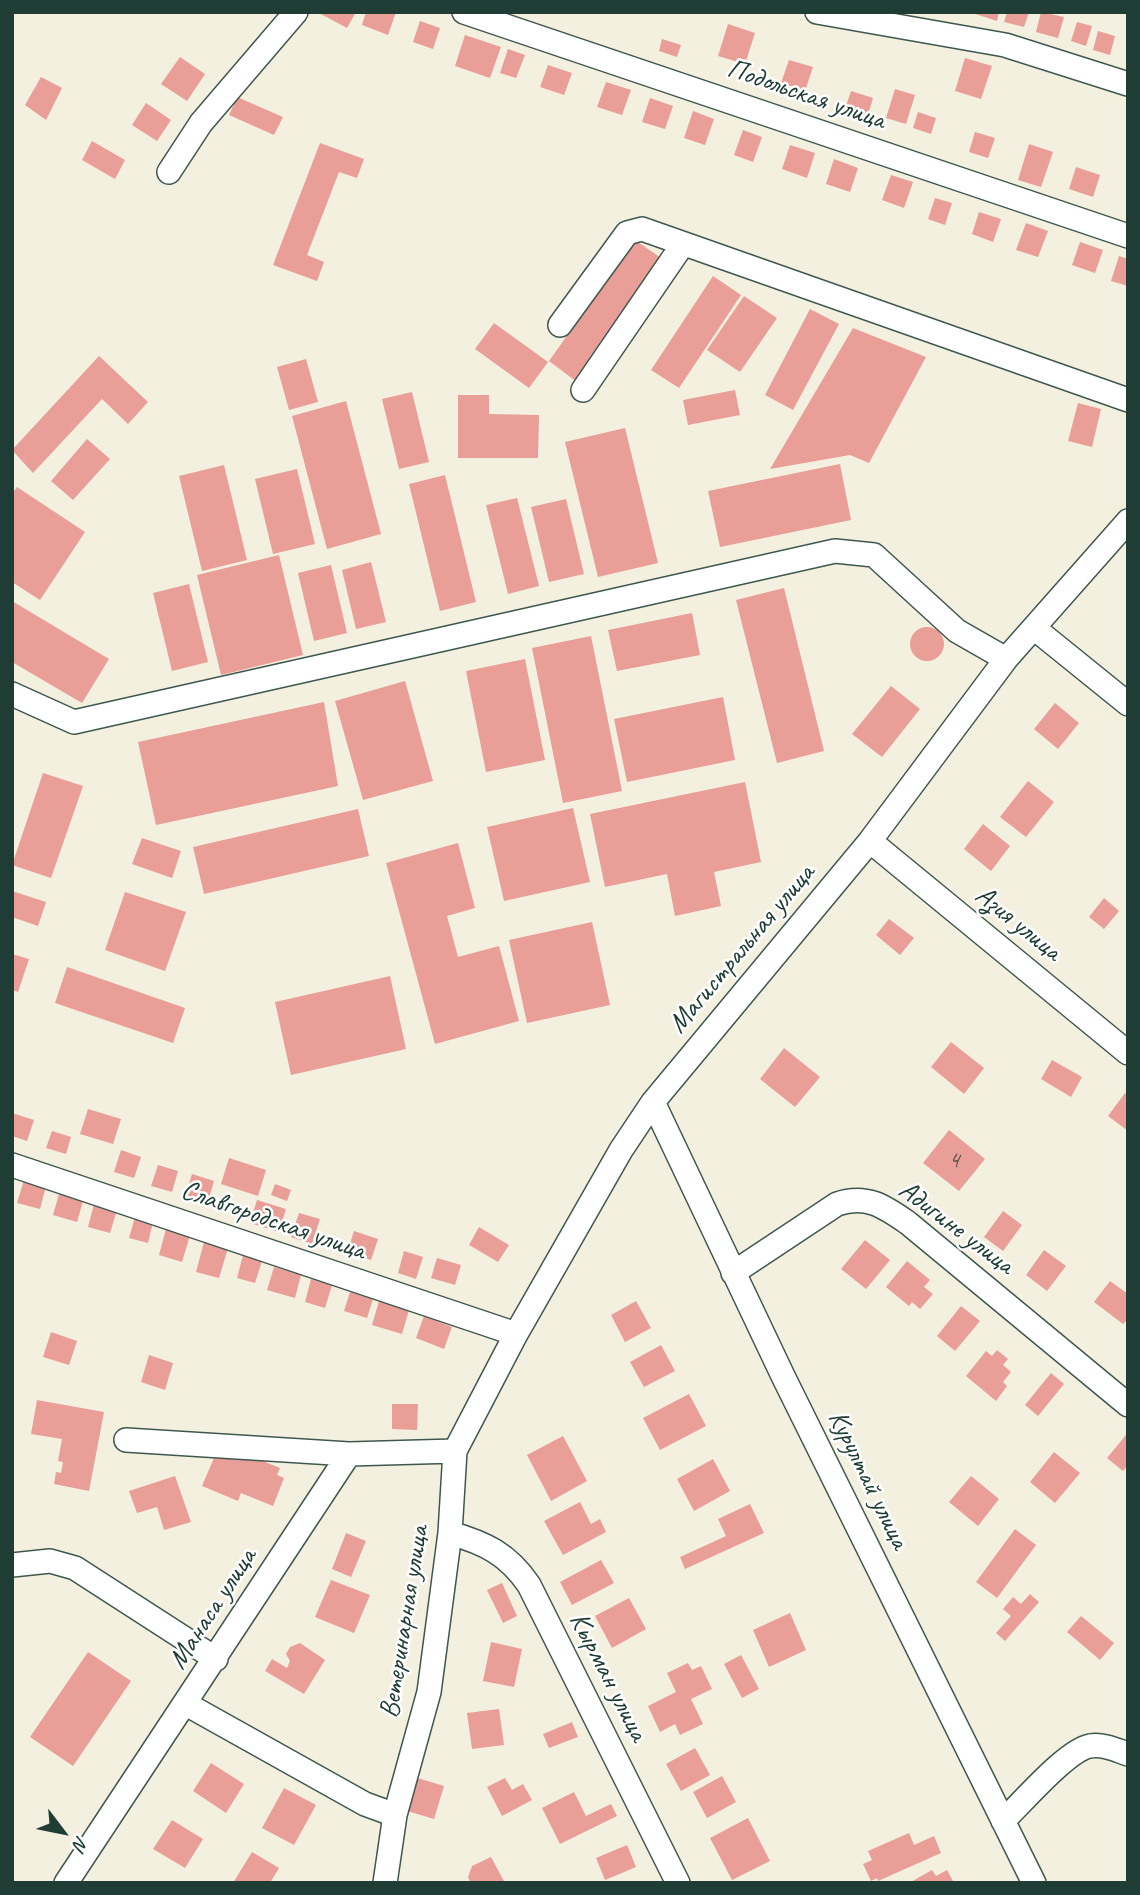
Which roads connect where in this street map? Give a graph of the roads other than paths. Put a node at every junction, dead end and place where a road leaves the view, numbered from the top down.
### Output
1 (296, 12) edge
2 (464, 12) edge
3 (817, 12) edge
4 (533, 22) edge
5 (1128, 84) edge
6 (169, 172) dead end
7 (1128, 236) edge
8 (683, 244) junction
9 (560, 326) dead end
10 (583, 390) dead end
11 (1128, 400) edge
12 (1128, 521) edge
13 (1034, 628) junction
14 (1006, 659) junction
15 (12, 694) edge
16 (1128, 704) edge
17 (870, 841) junction
18 (1128, 1054) edge
19 (653, 1102) junction
20 (12, 1165) edge
21 (733, 1273) junction
22 (516, 1334) junction
23 (1128, 1405) edge
24 (126, 1440) dead end
25 (455, 1451) junction
26 (349, 1454) junction
27 (450, 1533) junction
28 (12, 1565) edge
29 (216, 1659) junction
30 (186, 1704) junction
31 (1128, 1754) edge
32 (395, 1815) junction
33 (1003, 1821) junction
34 (66, 1883) edge
35 (385, 1883) edge
36 (678, 1883) edge
37 (1034, 1883) edge

1 - 6 street
2 - 4 street, Подольская улица
3 - 5 street
4 - 7 street, Подольская улица
8 - 9 street
8 - 10 street
8 - 11 street
12 - 13 street, Магистральная улица
13 - 14 street, Магистральная улица
13 - 16 street
14 - 15 street
14 - 17 street, Магистральная улица
17 - 18 street, Азия улица
17 - 19 street, Магистральная улица
19 - 21 street, Курултай улица
19 - 22 street, Магистральная улица
20 - 22 street, Славгородская улица
21 - 23 street, Адигине улица
21 - 33 street, Курултай улица
22 - 25 street, Магистральная улица
24 - 26 street
25 - 26 street
25 - 27 street, Ветеринарная улица
26 - 29 street, Манаса улица
27 - 32 street, Ветеринарная улица
27 - 36 street, Кырман улица
28 - 29 street
29 - 30 street, Манаса улица
30 - 32 street
30 - 34 street, Манаса улица
31 - 33 street
32 - 35 street, Ветеринарная улица
33 - 37 street, Курултай улица

